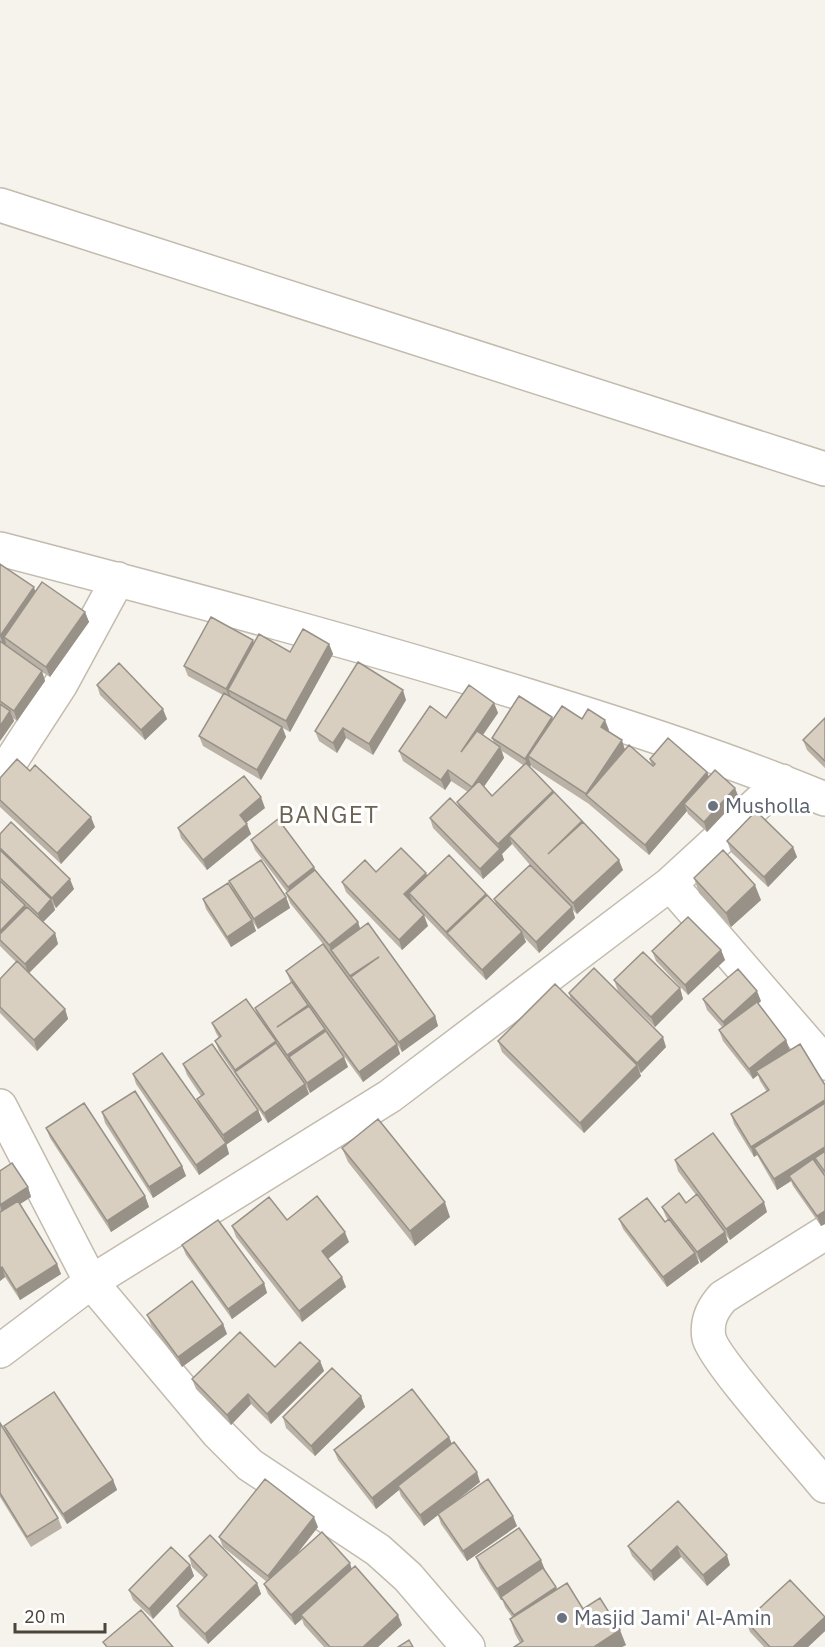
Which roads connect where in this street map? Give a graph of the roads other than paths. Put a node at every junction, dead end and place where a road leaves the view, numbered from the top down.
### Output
1 (0, 206) edge
2 (825, 469) edge
3 (0, 549) edge
4 (118, 579) junction
5 (0, 777) edge
6 (782, 781) junction
7 (825, 798) edge
8 (670, 884) junction
9 (825, 1063) edge
10 (0, 1106) edge
11 (825, 1233) edge
12 (91, 1282) junction
13 (0, 1351) edge
14 (825, 1486) edge
15 (468, 1647) edge

1 - 2 street
3 - 4 street
4 - 5 street
4 - 6 street
6 - 7 street
6 - 8 street
8 - 9 street
8 - 12 street
10 - 12 street
11 - 14 street
12 - 13 street
12 - 15 street

